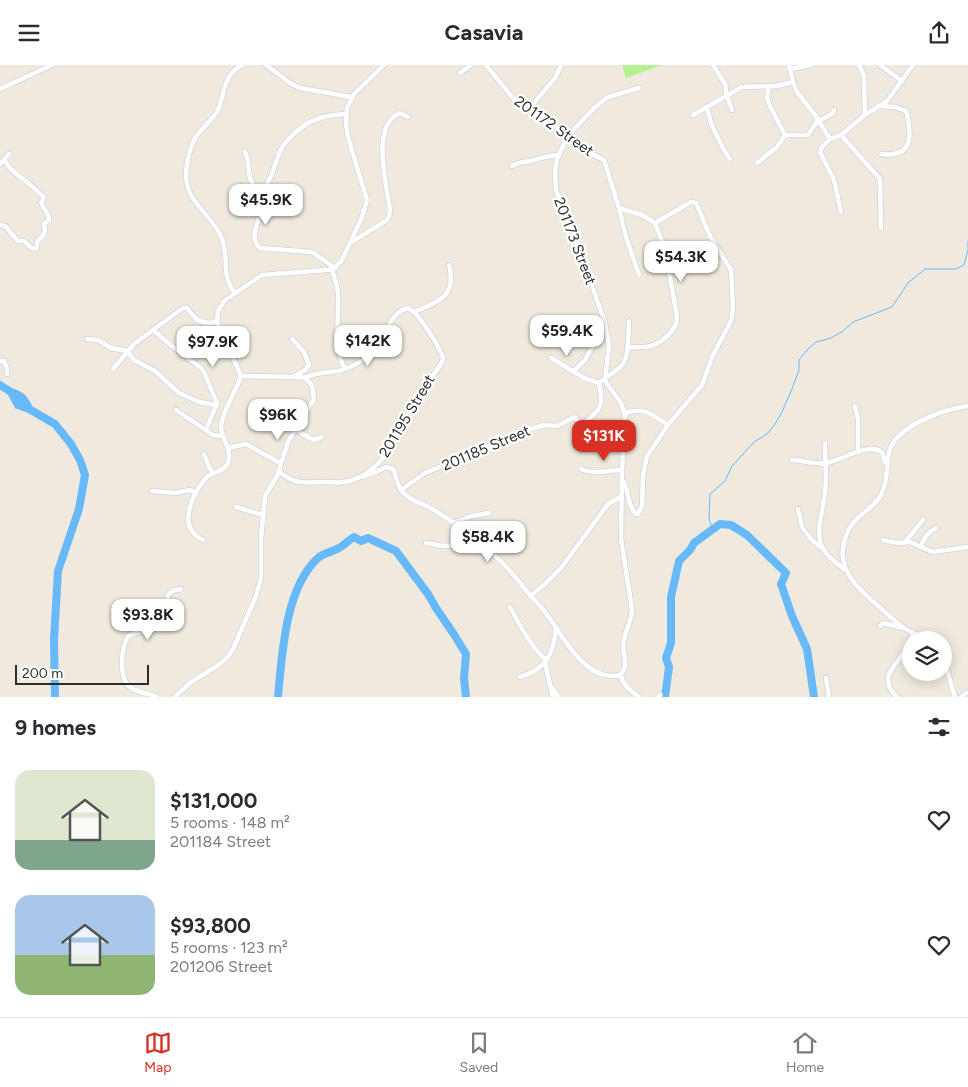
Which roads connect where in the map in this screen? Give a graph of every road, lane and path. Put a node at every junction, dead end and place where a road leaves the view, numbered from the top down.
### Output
1 (52, 65) edge
2 (242, 65) edge
3 (266, 65) edge
4 (384, 65) edge
5 (470, 65) edge
6 (486, 65) edge
7 (561, 65) edge
8 (713, 65) edge
9 (811, 65) edge
10 (859, 65) edge
11 (880, 65) edge
12 (913, 65) edge
13 (789, 67) edge
14 (460, 73) dead end
15 (902, 81) junction
16 (793, 82) junction
17 (769, 87) junction
18 (639, 88) dead end
19 (0, 89) edge
20 (727, 96) junction
21 (351, 97) junction
22 (882, 106) junction
23 (706, 108) junction
24 (528, 110) junction
25 (732, 110) dead end
26 (834, 110) dead end
27 (346, 114) junction
28 (693, 115) dead end
29 (865, 115) junction
30 (408, 117) dead end
31 (818, 121) junction
32 (785, 135) junction
33 (841, 135) junction
34 (567, 137) junction
35 (830, 139) junction
36 (245, 152) dead end
37 (9, 154) dead end
38 (881, 154) dead end
39 (559, 155) junction
40 (730, 159) dead end
41 (2, 162) edge
42 (757, 163) dead end
43 (512, 166) dead end
44 (263, 190) junction
45 (619, 208) junction
46 (841, 212) dead end
47 (655, 223) junction
48 (0, 225) edge
49 (881, 228) dead end
50 (350, 243) junction
51 (450, 265) dead end
52 (334, 268) junction
53 (639, 275) dead end
54 (235, 293) junction
55 (414, 312) junction
56 (629, 321) dead end
57 (217, 322) junction
58 (605, 323) junction
59 (153, 330) junction
60 (87, 339) dead end
61 (292, 339) dead end
62 (627, 347) junction
63 (127, 351) junction
64 (551, 359) dead end
65 (0, 361) edge
66 (113, 369) dead end
67 (345, 369) junction
68 (573, 372) junction
69 (7, 374) dead end
70 (241, 376) junction
71 (294, 376) junction
72 (604, 377) junction
73 (305, 378) junction
74 (599, 383) junction
75 (217, 405) junction
76 (855, 406) dead end
77 (968, 406) edge
78 (176, 410) dead end
79 (625, 413) junction
80 (668, 425) junction
81 (206, 430) junction
82 (296, 430) junction
83 (222, 436) junction
84 (322, 437) dead end
85 (825, 443) dead end
86 (228, 448) junction
87 (858, 451) junction
88 (204, 454) dead end
89 (792, 460) dead end
90 (280, 463) junction
91 (825, 463) junction
92 (888, 466) junction
93 (581, 469) dead end
94 (622, 470) junction
95 (278, 471) junction
96 (213, 473) junction
97 (361, 477) junction
98 (622, 483) junction
99 (401, 490) junction
100 (152, 491) dead end
101 (196, 493) junction
102 (622, 496) junction
103 (236, 507) dead end
104 (798, 509) dead end
105 (489, 513) dead end
106 (263, 515) junction
107 (923, 520) dead end
108 (452, 523) junction
109 (936, 528) dead end
110 (462, 531) junction
111 (883, 539) dead end
112 (203, 540) dead end
113 (905, 542) junction
114 (426, 543) dead end
115 (921, 547) junction
116 (968, 547) edge
117 (821, 548) junction
118 (846, 570) junction
119 (181, 589) dead end
120 (530, 596) junction
121 (510, 607) dead end
122 (880, 626) dead end
123 (556, 627) junction
124 (905, 628) junction
125 (910, 631) edge
126 (902, 656) edge
127 (546, 661) junction
128 (621, 674) junction
129 (520, 677) dead end
130 (826, 677) dead end
131 (950, 681) edge
132 (550, 686) junction
133 (968, 692) edge
134 (157, 697) edge
135 (176, 697) edge
136 (553, 697) edge
137 (559, 697) edge
138 (639, 697) edge
139 (829, 697) edge
140 (897, 697) edge
141 (955, 697) edge
142 (961, 697) edge

1 - 19 street
2 - 54 street
3 - 21 street
4 - 21 street
5 - 14 street
6 - 24 street, 201172 Street
7 - 24 street
8 - 20 street
9 - 13 street
10 - 29 street
11 - 15 street
12 - 15 street
13 - 16 street
15 - 22 street
16 - 17 street
16 - 31 street
17 - 20 street
17 - 32 street
18 - 34 street, 201173 Street
20 - 23 street
20 - 25 street
21 - 27 street
22 - 29 street
22 - 38 street
23 - 28 street
23 - 40 street
24 - 34 street, 201172 Street
26 - 31 street
27 - 44 street
27 - 50 street
29 - 33 street
30 - 50 street
31 - 32 street
31 - 35 street
32 - 42 street
33 - 35 street
33 - 49 street
34 - 39 street, 201173 Street
34 - 45 street, 201172 Street
35 - 46 street
36 - 44 street
37 - 41 street
39 - 43 street
39 - 58 street, 201173 Street
41 - 48 street
44 - 52 street
45 - 47 street
45 - 53 street, 201172 Street
47 - 62 street
47 - 80 street
50 - 52 street
51 - 55 street
52 - 54 street
52 - 67 street
54 - 57 street
55 - 67 street
55 - 97 street, 201195 Street
56 - 62 street
57 - 59 street
57 - 70 street
58 - 68 street
58 - 72 street, 201173 Street
59 - 63 street
59 - 75 street
60 - 63 street
61 - 71 street
62 - 72 street
63 - 66 street
63 - 75 street
64 - 68 street
65 - 69 street
67 - 73 street
68 - 74 street
70 - 71 street
70 - 83 street
71 - 73 street
72 - 74 street
72 - 79 street
73 - 82 street
74 - 99 street, 201185 Street
75 - 81 street
76 - 87 street
77 - 92 street
78 - 81 street
79 - 80 street
79 - 94 street
80 - 98 street
81 - 83 street
82 - 84 street
82 - 90 street
83 - 86 street
85 - 91 street
86 - 90 street
86 - 96 street
87 - 91 street
87 - 92 street
88 - 96 street
89 - 91 street
90 - 95 street
91 - 117 street
92 - 118 street
93 - 94 street
94 - 98 street
95 - 97 street, 201195 Street
95 - 106 street
96 - 101 street
97 - 99 street
98 - 102 street
99 - 108 street
100 - 101 street
101 - 112 street
102 - 120 street
102 - 128 street
103 - 106 street
104 - 117 street
105 - 108 street
106 - 135 street
107 - 113 street
108 - 110 street
109 - 115 street
110 - 114 street
110 - 120 street
111 - 113 street
113 - 115 street
115 - 116 street
117 - 118 street
118 - 124 street
119 - 134 street
120 - 123 street
121 - 127 street
122 - 124 street
123 - 127 street
123 - 128 street
124 - 125 street
126 - 140 street
127 - 129 street
127 - 132 street
128 - 138 street
130 - 139 street
131 - 141 street
132 - 136 street
132 - 137 street
133 - 142 street

